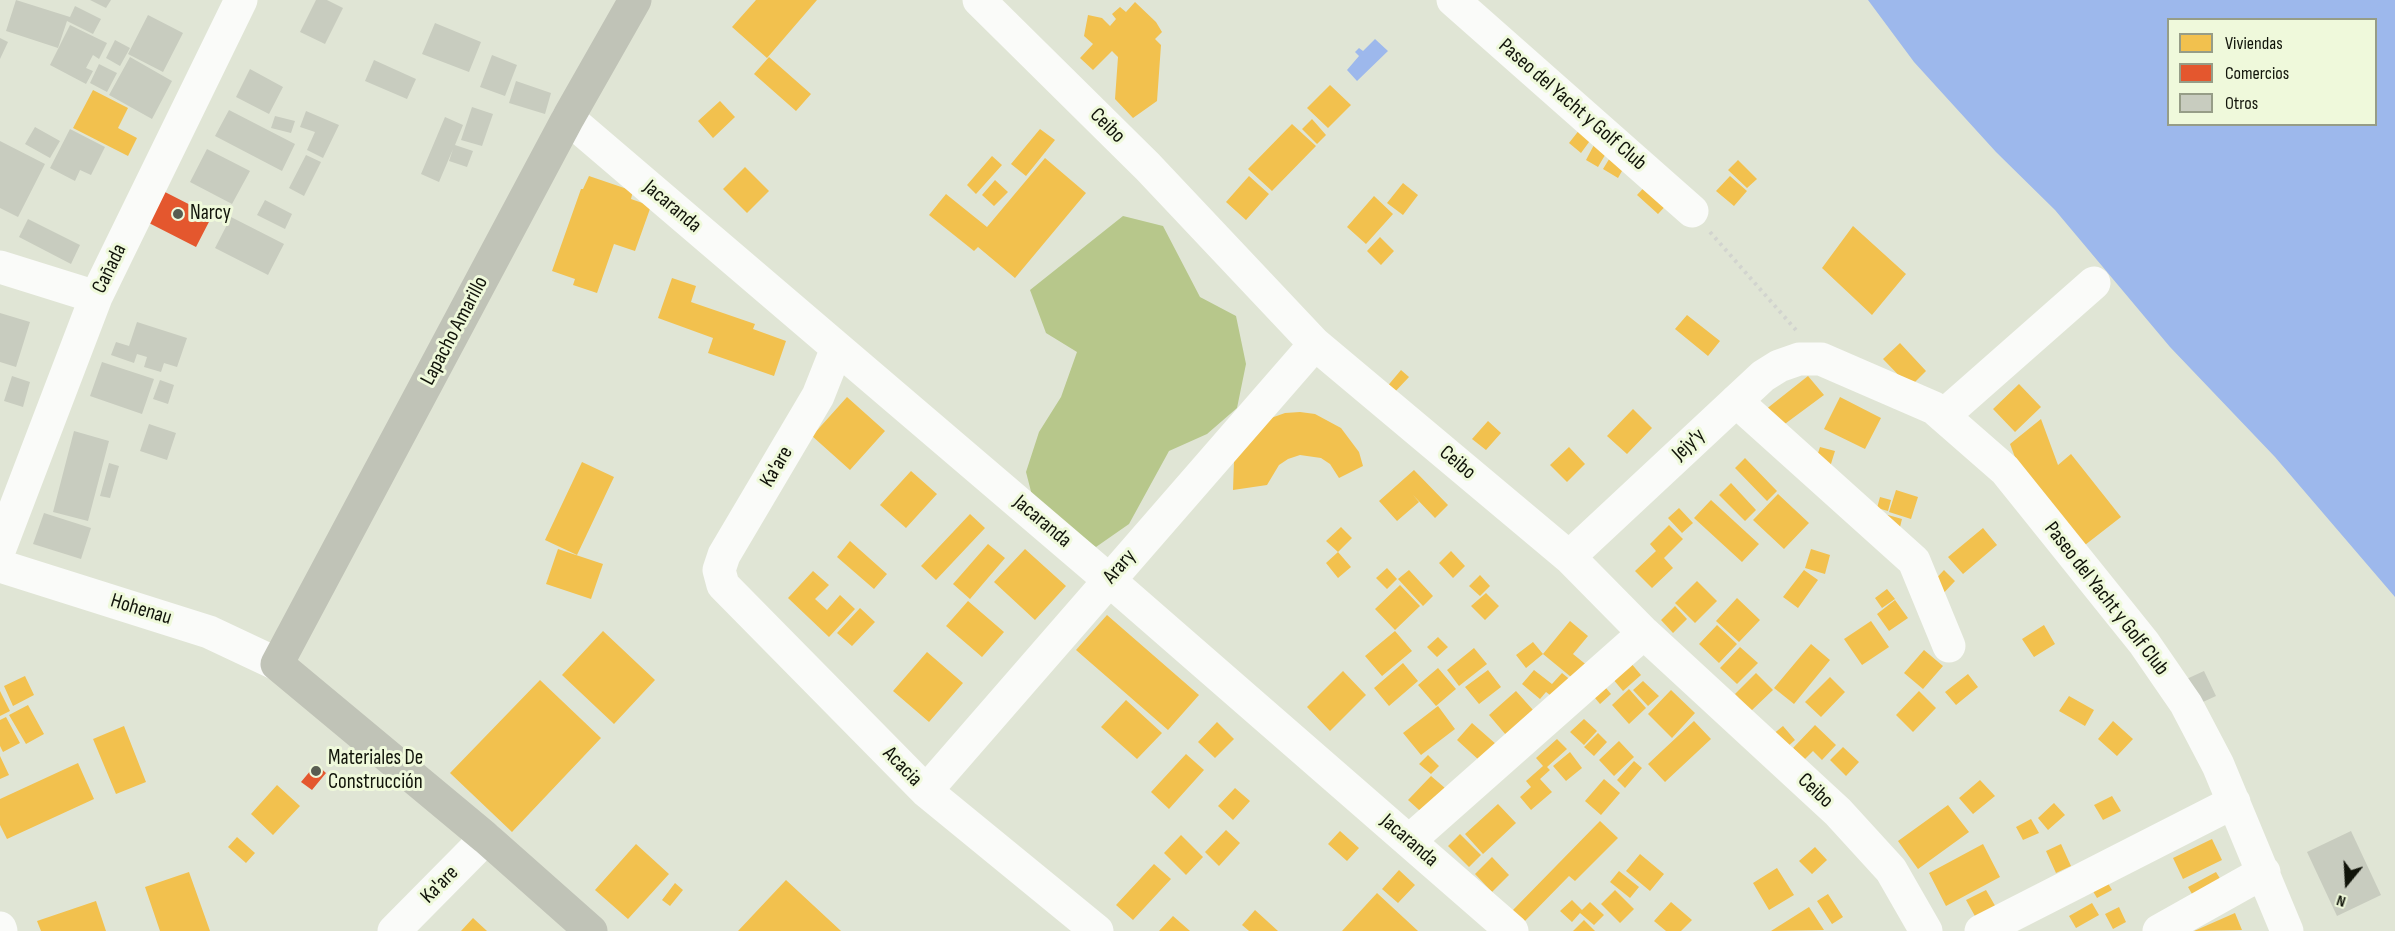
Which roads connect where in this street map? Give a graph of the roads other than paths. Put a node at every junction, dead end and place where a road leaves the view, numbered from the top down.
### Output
1 (241, 0) edge
2 (635, 0) edge
3 (979, 0) edge
4 (1453, 0) edge
5 (568, 118) junction
6 (1692, 211) road end
7 (0, 267) edge
8 (2094, 284) dead end
9 (96, 297) junction
10 (1315, 344) junction
11 (837, 348) junction
12 (1821, 359) joint
13 (1736, 401) junction
14 (1943, 416) junction
15 (0, 548) edge
16 (1569, 557) junction
17 (0, 566) edge
18 (1109, 580) junction
19 (723, 585) joint
20 (1644, 633) junction
21 (1949, 646) dead end
22 (277, 664) junction
23 (926, 791) junction
24 (2234, 802) junction
25 (486, 838) junction
26 (1409, 841) junction
27 (2264, 872) junction
28 (394, 931) edge
29 (591, 931) edge
30 (1097, 931) edge
31 (1512, 931) edge
32 (1926, 931) edge
33 (1981, 931) edge
34 (2159, 931) edge
35 (2287, 931) edge

1 - 9 street, Cañada
2 - 5 main road, Lapacho Amarillo
3 - 10 street, Ceibo
4 - 6 street, Paseo del Yacht y Golf Club
5 - 11 street, Jacaranda
5 - 22 main road, Lapacho Amarillo
7 - 9 street
8 - 14 street
9 - 15 street, Cañada
10 - 16 street, Ceibo
10 - 18 street, Arary
11 - 18 street, Jacaranda
11 - 19 street, Ka'are
12 - 13 street, Jejy'y
12 - 14 street, Paseo del Yacht y Golf Club
13 - 16 street, Jejy'y
13 - 21 street
14 - 24 street, Paseo del Yacht y Golf Club
16 - 20 street, Ceibo
17 - 22 street, Hohenau
18 - 23 street, Arary
18 - 26 street, Jacaranda
19 - 23 street, Acacia
20 - 26 street
20 - 32 street, Ceibo
22 - 25 main road
23 - 30 street, Acacia
24 - 27 street, Paseo del Yacht y Golf Club
24 - 33 street
25 - 28 street, Ka'are
25 - 29 main road
26 - 31 street, Jacaranda
27 - 34 street
27 - 35 street, Paseo del Yacht y Golf Club

